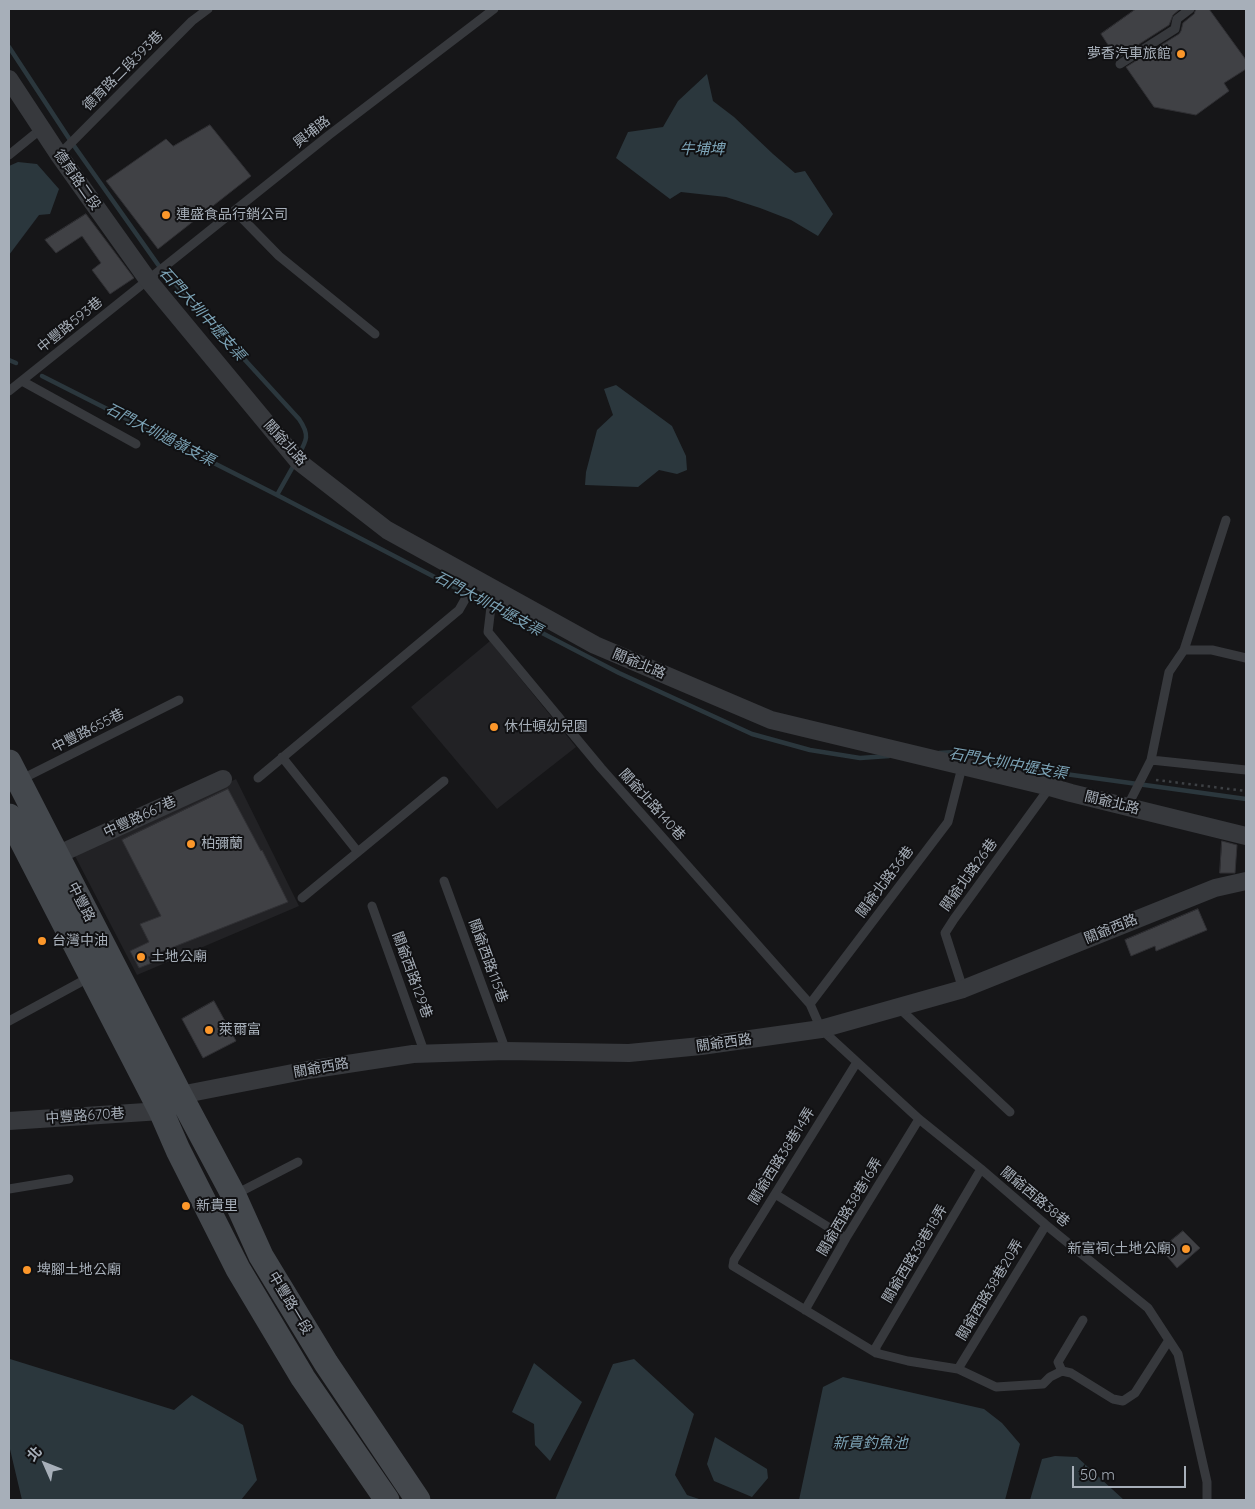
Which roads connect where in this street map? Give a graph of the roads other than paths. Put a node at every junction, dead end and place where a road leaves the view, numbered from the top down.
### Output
1 (208, 9) edge
2 (494, 9) edge
3 (1190, 9) edge
4 (1120, 64) dead end
5 (9, 79) edge
6 (42, 128) junction
7 (9, 155) edge
8 (59, 155) junction
9 (235, 211) junction
10 (148, 280) junction
11 (375, 334) dead end
12 (22, 381) junction
13 (9, 391) edge
14 (136, 444) dead end
15 (1226, 520) dead end
16 (476, 580) junction
17 (493, 590) junction
18 (1184, 650) junction
19 (1246, 658) edge
20 (179, 700) dead end
21 (282, 757) junction
22 (1151, 760) junction
23 (962, 767) junction
24 (1246, 770) edge
25 (12, 776) edge
26 (258, 778) dead end
27 (223, 779) dead end
28 (444, 780) dead end
29 (1050, 787) junction
30 (1127, 807) junction
31 (9, 816) edge
32 (1246, 836) edge
33 (358, 852) junction
34 (57, 856) junction
35 (444, 881) dead end
36 (1246, 881) edge
37 (302, 898) dead end
38 (372, 906) dead end
39 (92, 976) junction
40 (963, 989) junction
41 (810, 1004) junction
42 (898, 1007) junction
43 (9, 1021) edge
44 (821, 1029) junction
45 (506, 1051) junction
46 (425, 1054) junction
47 (858, 1062) junction
48 (180, 1096) junction
49 (161, 1111) junction
50 (1010, 1112) dead end
51 (919, 1119) junction
52 (9, 1121) edge
53 (298, 1162) dead end
54 (981, 1169) junction
55 (69, 1179) dead end
56 (9, 1189) edge
57 (775, 1194) junction
58 (234, 1196) junction
59 (1046, 1225) junction
60 (846, 1238) junction
61 (805, 1310) junction
62 (1083, 1320) dead end
63 (1169, 1340) junction
64 (876, 1353) junction
65 (958, 1369) junction
66 (1062, 1371) junction
67 (387, 1500) edge
68 (418, 1500) edge
69 (1206, 1500) edge

1 - 8 lane, 德育路二段393巷
2 - 9 lane, 興埔路
3 - 4 lane
5 - 6 street, 德育路二段
6 - 7 lane
6 - 8 street, 德育路二段
8 - 10 street, 德育路二段
9 - 10 lane, 興埔路
9 - 11 lane
10 - 12 lane, 中豐路593巷
10 - 16 street, 關爺北路
12 - 13 lane, 中豐路593巷
12 - 14 lane
15 - 18 lane
16 - 17 street, 關爺北路
16 - 21 lane
17 - 23 street, 關爺北路
17 - 41 lane, 關爺北路140巷
18 - 19 lane
18 - 22 lane
20 - 25 lane, 中豐路655巷
21 - 26 lane
21 - 33 lane
22 - 24 lane
22 - 30 lane
23 - 29 street, 關爺北路
23 - 41 lane, 關爺北路36巷
25 - 34 main road, 中豐路
27 - 34 street, 中豐路667巷
28 - 33 lane
29 - 30 street, 關爺北路
29 - 40 lane, 關爺北路26巷
30 - 32 street, 關爺北路
31 - 39 main road, 中豐路
33 - 37 lane
34 - 48 main road, 中豐路
35 - 45 lane, 關爺西路115巷
36 - 40 street, 關爺西路
38 - 46 lane, 關爺西路129巷
39 - 43 lane
39 - 49 main road, 中豐路
40 - 42 street, 關爺西路
41 - 44 lane, 關爺北路140巷
42 - 44 street, 關爺西路
42 - 50 lane
44 - 45 street, 關爺西路
44 - 47 lane, 關爺西路38巷
45 - 46 street, 關爺西路
46 - 48 street, 關爺西路
47 - 51 lane, 關爺西路38巷
47 - 57 lane, 關爺西路38巷14弄
48 - 49 street
48 - 58 main road, 中豐路一段
49 - 52 street, 中豐路670巷
49 - 67 main road, 中豐路一段
51 - 54 lane, 關爺西路38巷
51 - 60 lane, 關爺西路38巷16弄
53 - 58 lane
54 - 59 lane, 關爺西路38巷
54 - 64 lane, 關爺西路38巷18弄
55 - 56 lane
57 - 60 lane
57 - 61 lane, 關爺西路38巷14弄
58 - 68 main road, 中豐路一段
59 - 63 lane, 關爺西路38巷
59 - 65 lane, 關爺西路38巷20弄
60 - 61 lane, 關爺西路38巷16弄
61 - 64 lane
62 - 66 lane
63 - 66 lane
63 - 69 lane, 關爺西路38巷
64 - 65 lane
65 - 66 lane

